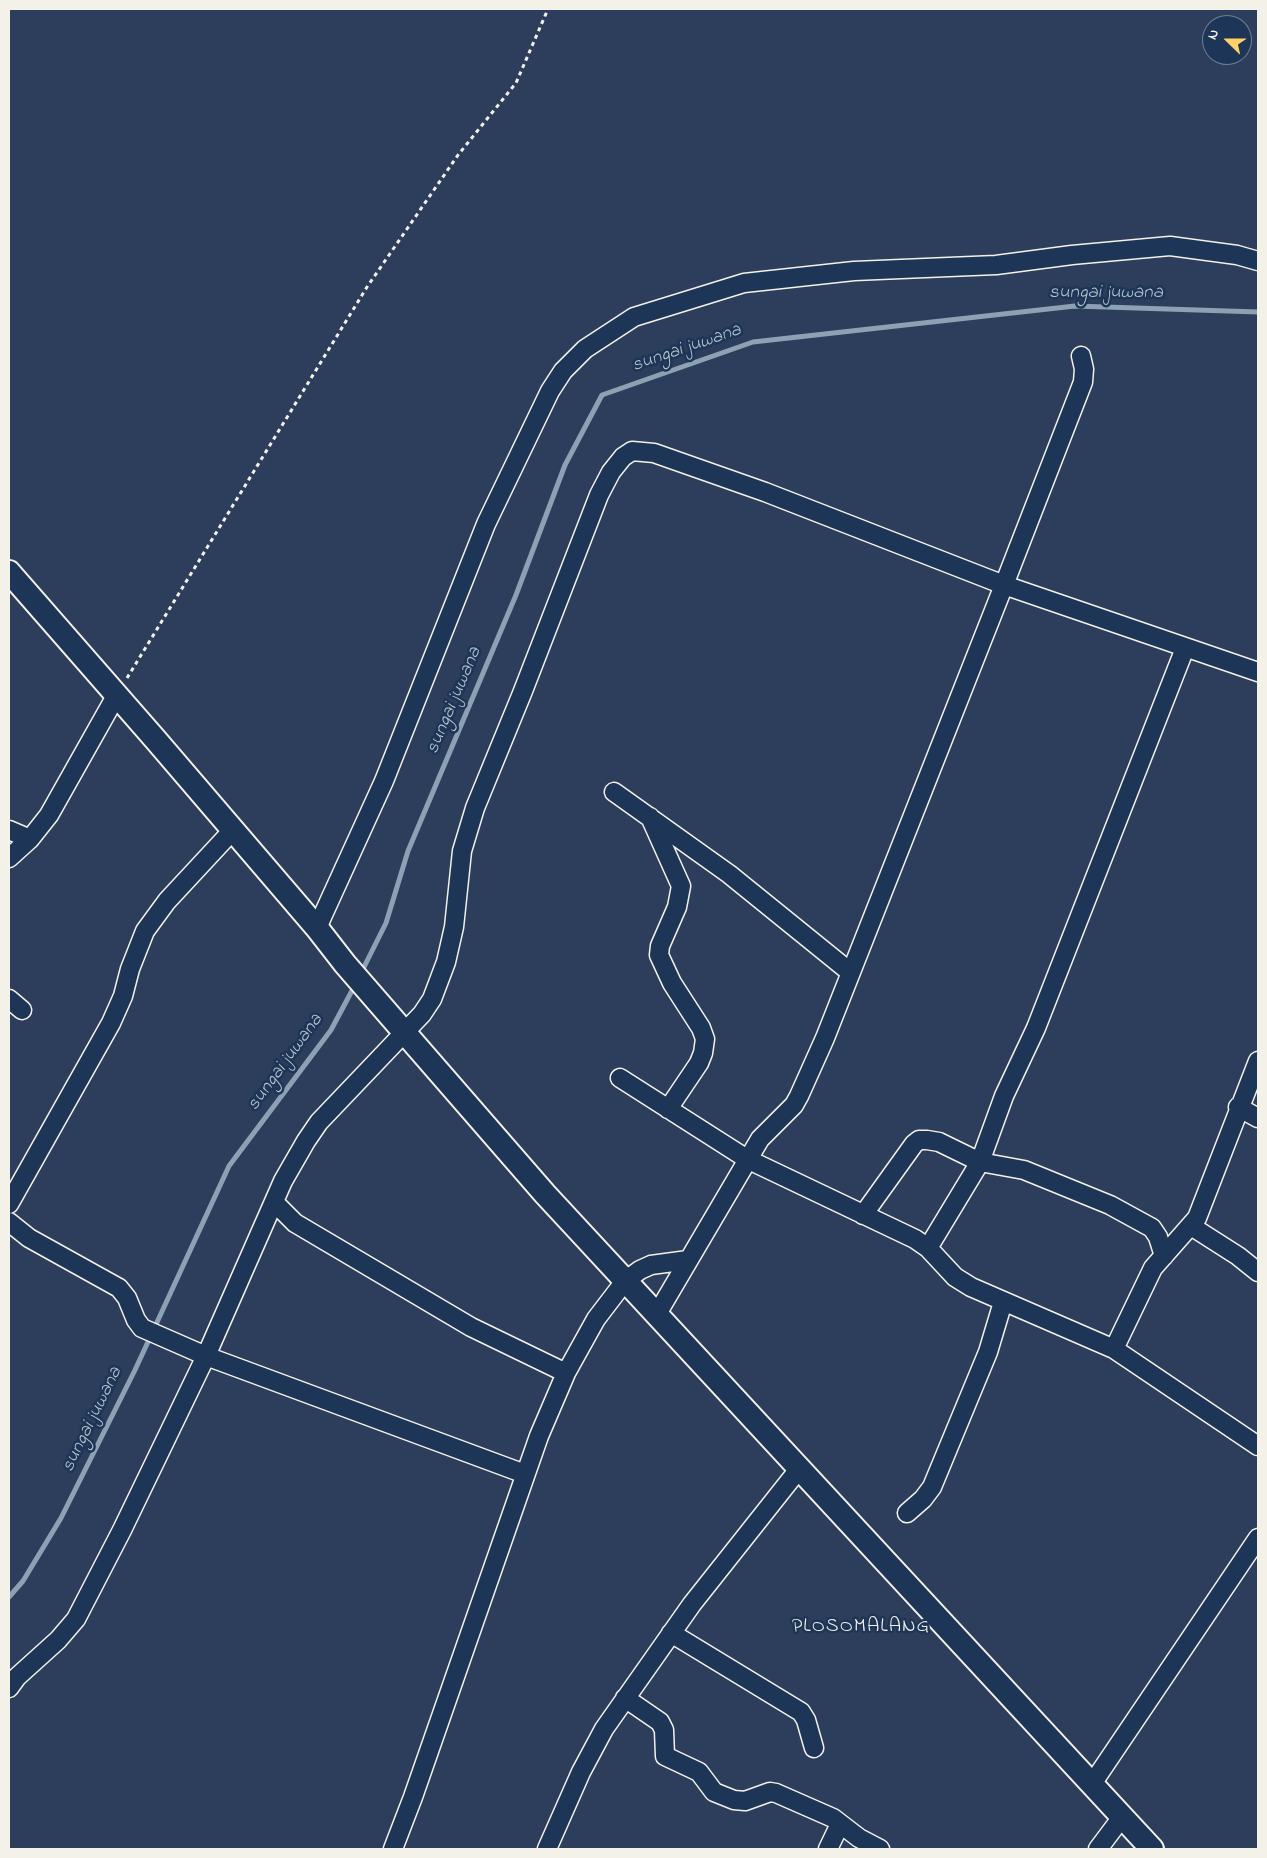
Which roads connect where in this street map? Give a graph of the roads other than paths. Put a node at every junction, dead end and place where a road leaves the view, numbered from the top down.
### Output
1 (1258, 261) edge
2 (1081, 356) dead end
3 (9, 572) edge
4 (1004, 585) junction
5 (1185, 648) junction
6 (1258, 672) edge
7 (116, 696) junction
8 (614, 792) dead end
9 (650, 817) junction
10 (9, 830) edge
11 (233, 830) junction
12 (30, 839) junction
13 (9, 858) edge
14 (317, 928) junction
15 (850, 972) junction
16 (405, 1031) junction
17 (1258, 1061) edge
18 (620, 1078) dead end
19 (1238, 1107) junction
20 (668, 1109) junction
21 (1258, 1118) edge
22 (748, 1159) junction
23 (980, 1162) junction
24 (274, 1202) junction
25 (9, 1204) edge
26 (863, 1215) junction
27 (9, 1222) edge
28 (1191, 1226) junction
29 (928, 1248) junction
30 (1164, 1256) junction
31 (688, 1260) junction
32 (1258, 1272) edge
33 (626, 1281) junction
34 (1003, 1302) junction
35 (657, 1314) junction
36 (1114, 1349) junction
37 (206, 1356) junction
38 (566, 1373) junction
39 (1258, 1446) edge
40 (799, 1469) junction
41 (525, 1474) junction
42 (907, 1513) dead end
43 (1258, 1538) edge
44 (671, 1633) junction
45 (9, 1688) edge
46 (625, 1698) junction
47 (814, 1748) dead end
48 (1092, 1784) junction
49 (1122, 1817) junction
50 (840, 1824) junction
51 (393, 1849) edge
52 (547, 1849) edge
53 (828, 1849) edge
54 (880, 1849) edge
55 (1098, 1849) edge
56 (1152, 1849) edge

1 - 14 street
2 - 4 street
3 - 7 main road
4 - 5 street
4 - 15 street
4 - 16 street
5 - 6 street
5 - 23 street
7 - 11 main road
7 - 12 street
8 - 9 street
9 - 15 street
9 - 20 street
10 - 12 street
11 - 14 main road
11 - 25 street
12 - 13 street
14 - 16 main road
15 - 22 street
16 - 24 street
16 - 33 main road
17 - 19 street
18 - 20 street
19 - 21 street
19 - 28 street
20 - 22 street
22 - 26 street
22 - 31 street
23 - 26 street
23 - 29 street
23 - 30 street
24 - 37 street
24 - 38 street
26 - 29 street
27 - 37 street
28 - 30 street
28 - 32 street
29 - 34 street
30 - 36 street
31 - 33 street
31 - 35 street
33 - 35 main road
33 - 38 street
34 - 36 street
34 - 42 street
35 - 40 main road
36 - 39 street
37 - 41 street
37 - 45 street
38 - 41 street
40 - 44 street
40 - 48 main road
41 - 51 street
43 - 48 street
44 - 46 street
44 - 47 street
46 - 50 street
46 - 52 street
48 - 49 main road
49 - 55 street
49 - 56 main road
50 - 53 street
50 - 54 street

